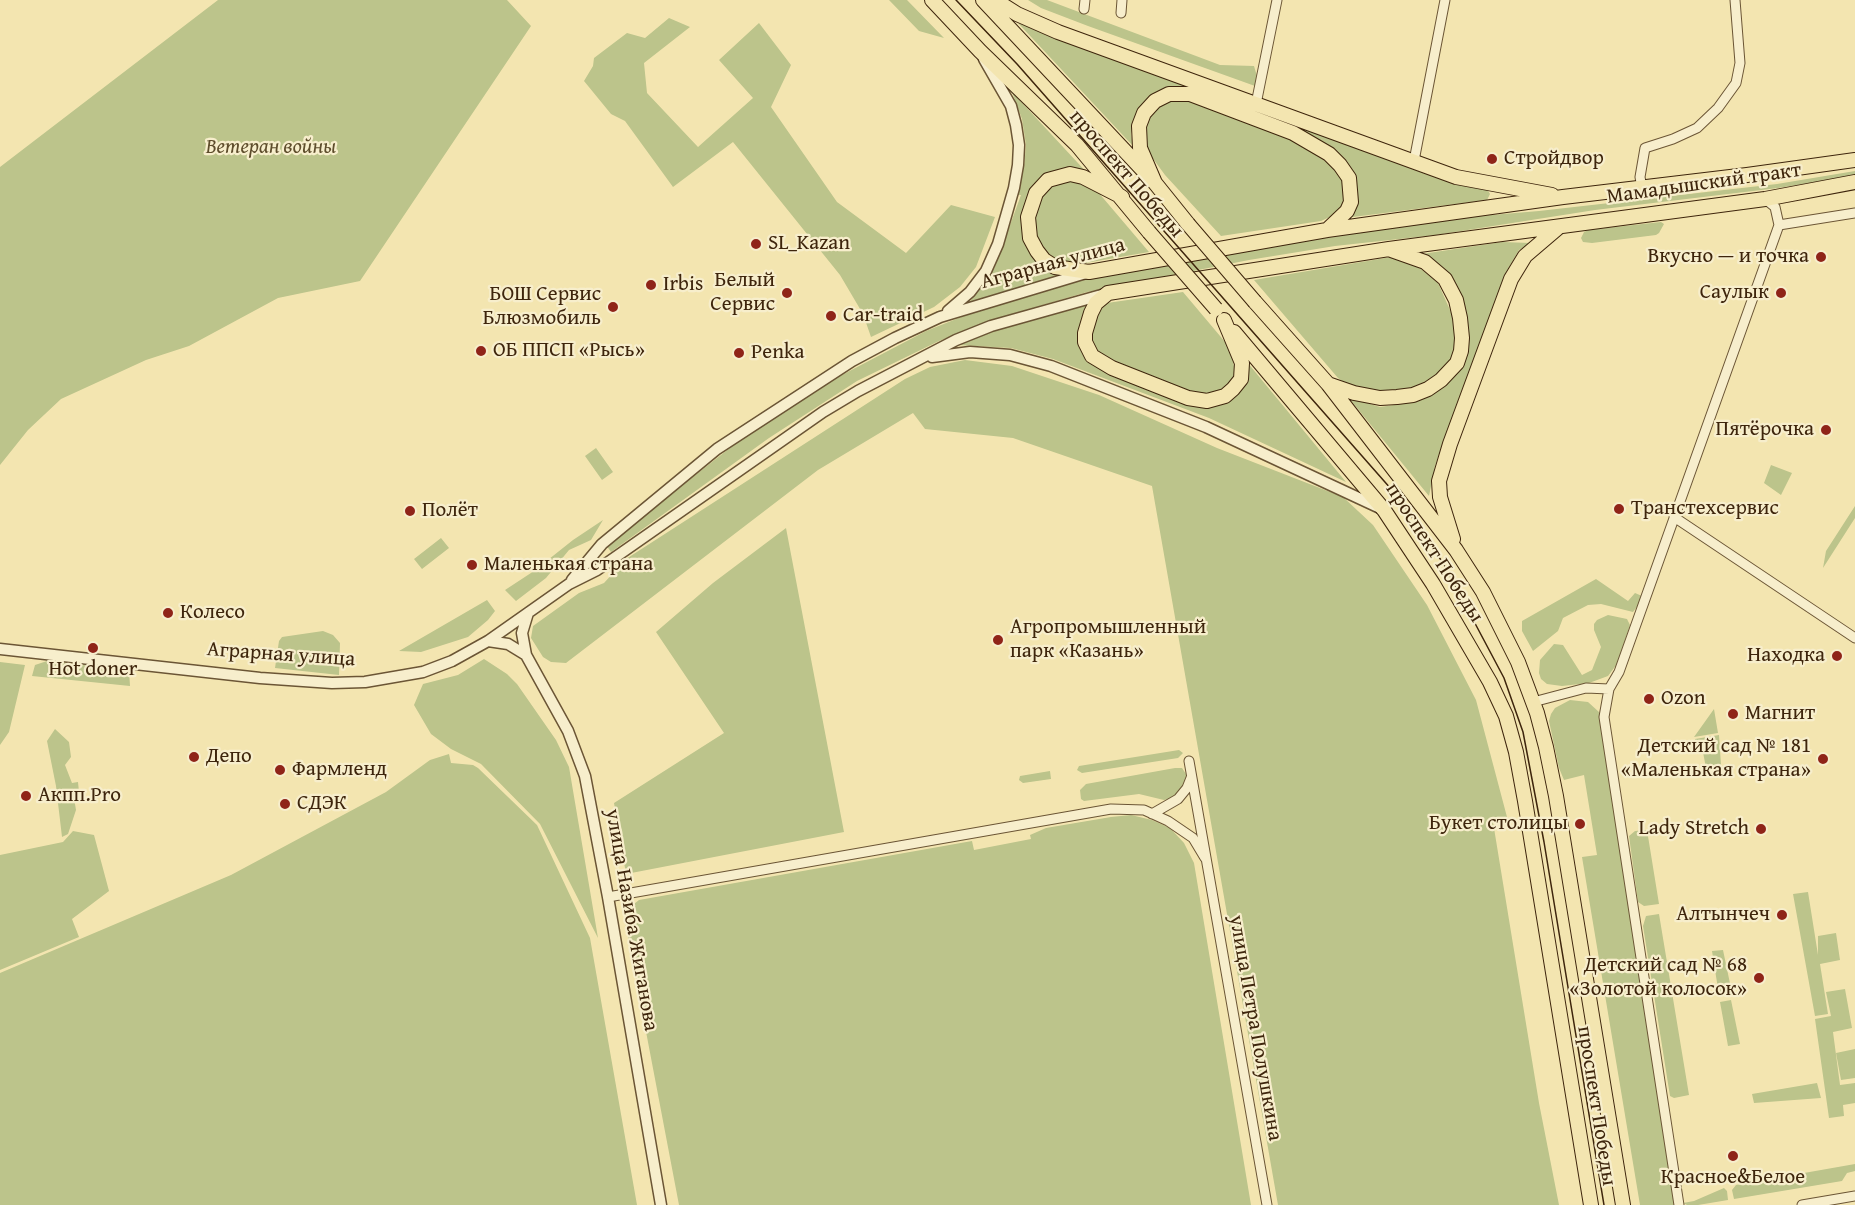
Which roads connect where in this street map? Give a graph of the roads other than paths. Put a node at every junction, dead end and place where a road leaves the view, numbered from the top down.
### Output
1 (932, 0) edge
2 (983, 0) edge
3 (994, 0) edge
4 (1122, 0) edge
5 (1277, 0) edge
6 (1445, 0) edge
7 (1735, 0) edge
8 (1121, 13) dead end
9 (980, 51) junction
10 (1256, 104) junction
11 (1855, 159) edge
12 (1414, 161) junction
13 (1855, 182) edge
14 (1155, 183) junction
15 (1642, 188) junction
16 (1618, 191) joint
17 (1122, 197) junction
18 (1563, 197) junction
19 (1765, 199) junction
20 (1855, 213) edge
21 (1779, 225) junction
22 (1560, 226) junction
23 (1327, 230) junction
24 (1389, 249) junction
25 (1089, 272) junction
26 (1108, 293) junction
27 (1220, 315) junction
28 (940, 317) junction
29 (917, 360) junction
30 (1328, 384) junction
31 (1384, 510) junction
32 (1674, 517) junction
33 (602, 544) junction
34 (1456, 550) junction
35 (614, 558) junction
36 (569, 584) junction
37 (528, 613) junction
38 (1855, 638) edge
39 (488, 641) junction
40 (0, 649) edge
41 (526, 655) junction
42 (1609, 689) junction
43 (1533, 702) junction
44 (1189, 760) dead end
45 (1191, 777) junction
46 (1152, 814) junction
47 (1205, 858) junction
48 (608, 897) junction
49 (1855, 1196) edge
50 (661, 1205) edge
51 (1267, 1205) edge
52 (1591, 1205) edge
53 (1623, 1205) edge
54 (1679, 1205) edge
55 (1802, 1205) edge

1 - 9 main road, проспект Победы
2 - 14 main road, проспект Победы
3 - 10 main road
4 - 8 street
5 - 10 street
6 - 12 street
7 - 15 street
9 - 17 main road, проспект Победы
9 - 28 street
10 - 12 main road
11 - 15 main road, Мамадышский тракт
12 - 18 main road
13 - 19 main road, Мамадышский тракт
14 - 23 main road
14 - 30 main road, проспект Победы, bridge
15 - 16 main road, Мамадышский тракт
16 - 18 main road, Аграрная улица
17 - 25 main road
17 - 27 main road, проспект Победы, bridge
18 - 23 main road, Аграрная улица
19 - 21 street
19 - 22 main road, Мамадышский тракт
20 - 21 street
21 - 32 street
22 - 24 main road, Аграрная улица
22 - 34 main road
23 - 25 main road, Аграрная улица
24 - 26 main road, Аграрная улица
24 - 30 main road
25 - 28 street, Аграрная улица
26 - 27 main road
26 - 29 street, Аграрная улица
27 - 31 main road, проспект Победы
28 - 33 street, Аграрная улица
29 - 31 street
29 - 35 street, Аграрная улица
30 - 34 main road, проспект Победы
31 - 52 main road, проспект Победы
32 - 38 street
32 - 42 street
33 - 35 street
33 - 36 street, Аграрная улица
34 - 43 main road, проспект Победы
35 - 36 street, Аграрная улица
36 - 37 street, Аграрная улица
37 - 39 street, Аграрная улица
37 - 41 street, улица Назиба Жиганова
39 - 40 street, Аграрная улица
39 - 41 street
41 - 48 street, улица Назиба Жиганова
42 - 43 street
42 - 54 street
43 - 53 main road, проспект Победы
44 - 45 street, улица Петра Полушкина
45 - 46 street
45 - 47 street, улица Петра Полушкина
46 - 47 street
46 - 48 street
47 - 51 street, улица Петра Полушкина
48 - 50 street, улица Назиба Жиганова
49 - 55 street

